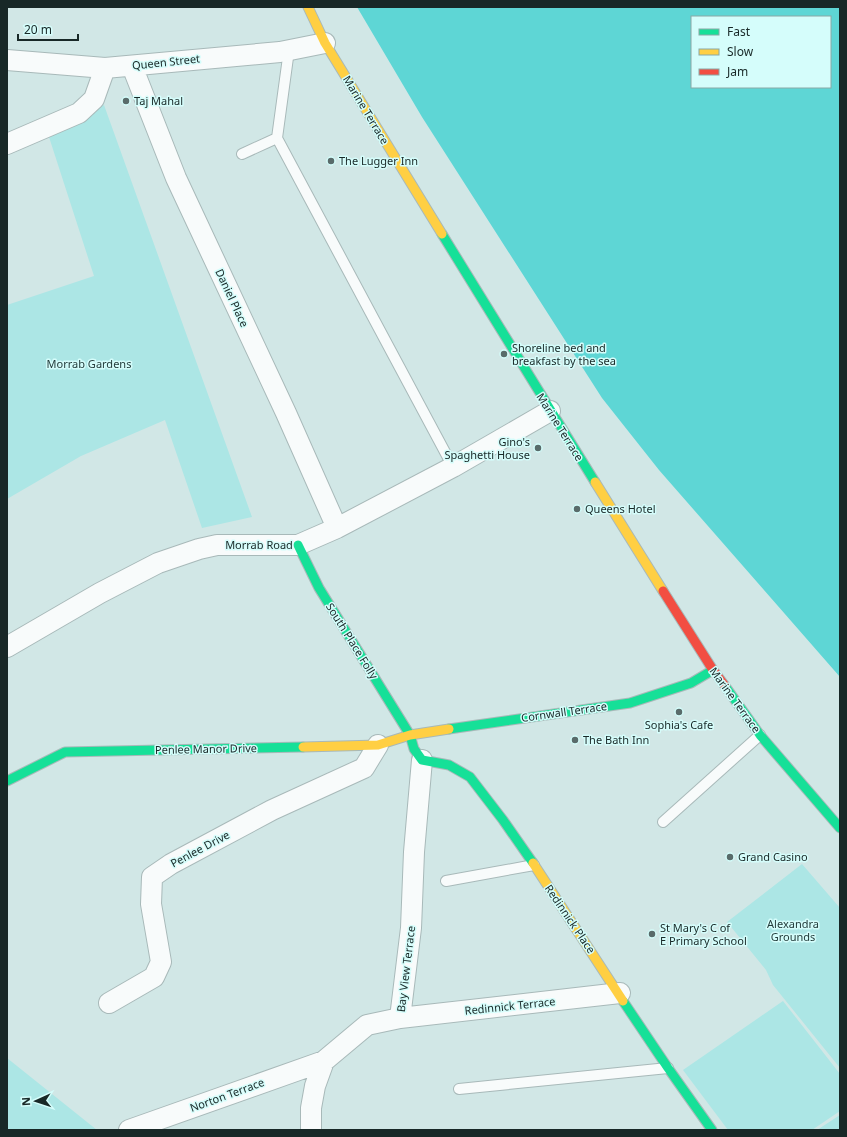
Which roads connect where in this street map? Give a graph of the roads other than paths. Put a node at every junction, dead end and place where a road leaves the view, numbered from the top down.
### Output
1 (308, 7) edge
2 (325, 43) junction
3 (289, 50) junction
4 (7, 60) edge
5 (132, 66) junction
6 (105, 68) junction
7 (277, 138) junction
8 (7, 144) edge
9 (242, 154) dead end
10 (550, 411) junction
11 (453, 467) junction
12 (337, 528) junction
13 (298, 545) junction
14 (7, 646) edge
15 (714, 670) junction
16 (410, 735) junction
17 (760, 735) junction
18 (378, 745) junction
19 (422, 760) junction
20 (7, 781) edge
21 (663, 822) dead end
22 (840, 828) edge
23 (534, 865) junction
24 (446, 881) dead end
25 (620, 993) junction
26 (109, 1003) dead end
27 (400, 1018) junction
28 (324, 1061) junction
29 (668, 1068) junction
30 (460, 1089) dead end
31 (707, 1129) edge
32 (129, 1130) edge
33 (311, 1130) edge

1 - 2 street, Marine Terrace
2 - 3 street, Queen Street
2 - 10 street, Marine Terrace
3 - 5 street, Queen Street
3 - 7 lane
4 - 6 street, Queen Street
5 - 6 street, Queen Street
5 - 12 street, Daniel Place
6 - 8 street
7 - 9 lane
7 - 11 lane
10 - 11 street, Morrab Road
10 - 15 street, Marine Terrace
11 - 12 street, Morrab Road
12 - 13 street, Morrab Road
13 - 14 street, Morrab Road
13 - 16 street, South Place Folly
15 - 16 street, Cornwall Terrace
15 - 17 street, Marine Terrace
16 - 18 street, Penlee Manor Drive
16 - 19 street
17 - 21 lane
17 - 22 street, Marine Terrace
18 - 20 street, Penlee Manor Drive
18 - 26 street, Penlee Drive
19 - 23 street, Redinnick Place
19 - 27 street, Bay View Terrace
23 - 24 lane
23 - 25 street, Redinnick Place
25 - 27 street, Redinnick Terrace
25 - 29 street, Redinnick Place
27 - 28 street, Bay View Terrace
28 - 32 street, Norton Terrace
28 - 33 street
29 - 30 lane
29 - 31 street, Redinnick Place

